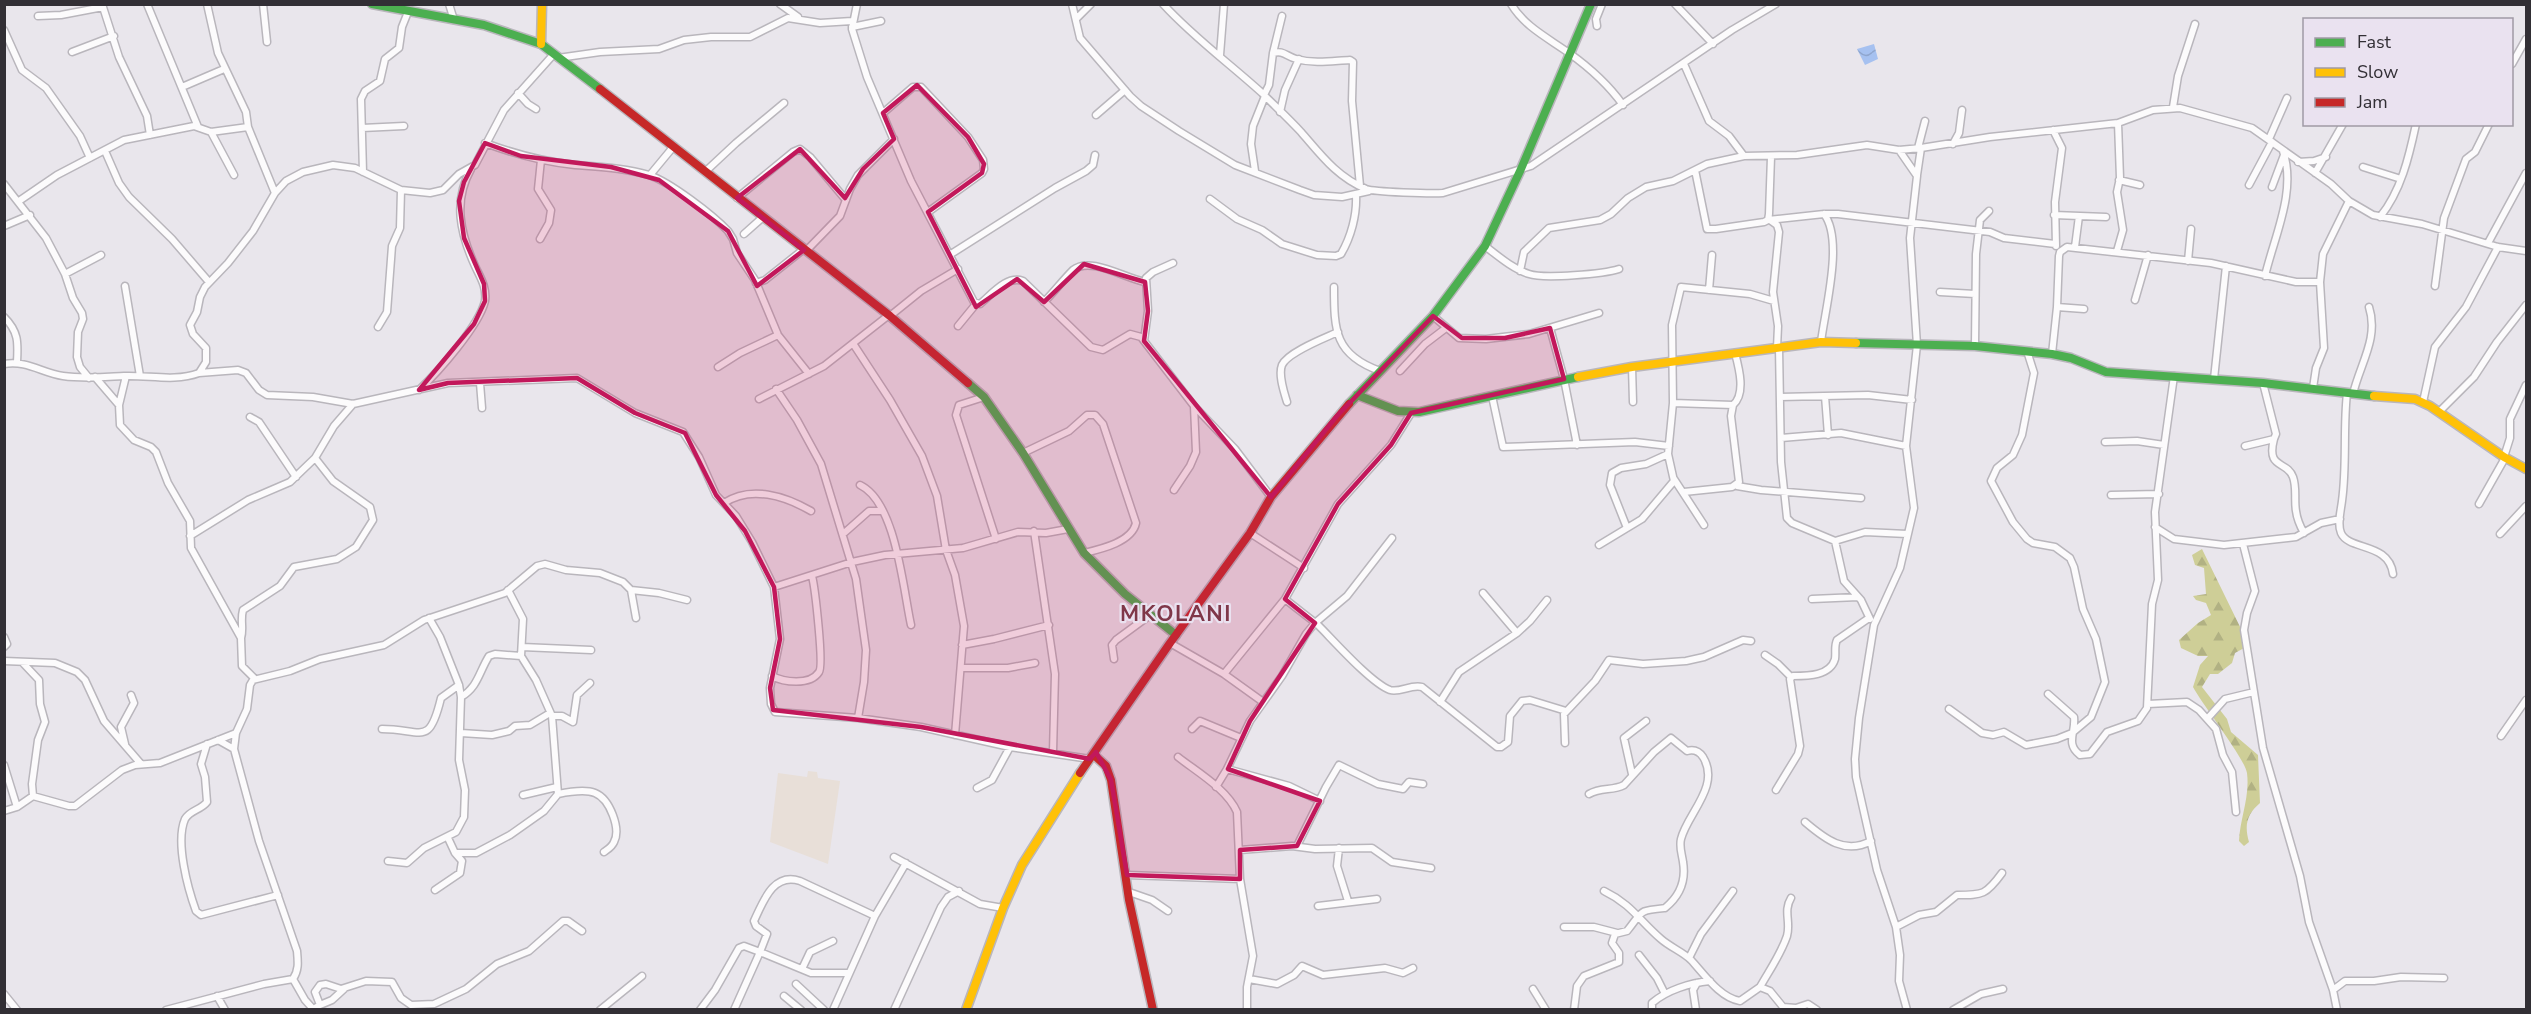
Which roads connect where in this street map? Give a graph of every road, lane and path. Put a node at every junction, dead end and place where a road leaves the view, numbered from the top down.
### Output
1 (147, 4) edge
2 (207, 4) edge
3 (263, 4) edge
4 (372, 4) edge
5 (449, 4) edge
6 (542, 4) edge
7 (780, 4) edge
8 (857, 4) edge
9 (1072, 4) edge
10 (1091, 4) edge
11 (1163, 4) edge
12 (1224, 4) edge
13 (1511, 4) edge
14 (1591, 4) edge
15 (1602, 4) edge
16 (1676, 4) edge
17 (1776, 4) edge
18 (103, 6) edge
19 (407, 9) edge
20 (38, 16) dead end
21 (1282, 16) dead end
22 (1077, 18) junction
23 (801, 19) junction
24 (454, 20) junction
25 (881, 21) dead end
26 (852, 24) junction
27 (2195, 24) dead end
28 (1597, 26) dead end
29 (4, 30) edge
30 (114, 36) junction
31 (2526, 39) edge
32 (267, 42) dead end
33 (541, 44) junction
34 (1713, 44) junction
35 (72, 52) dead end
36 (1273, 53) junction
37 (1570, 53) junction
38 (1220, 55) junction
39 (555, 57) junction
40 (1299, 60) junction
41 (2513, 61) edge
42 (1684, 64) junction
43 (224, 69) junction
44 (183, 87) junction
45 (1125, 90) junction
46 (518, 93) junction
47 (1264, 96) junction
48 (2287, 98) dead end
49 (784, 103) dead end
50 (1623, 105) junction
51 (2173, 107) junction
52 (536, 109) dead end
53 (1962, 110) dead end
54 (1280, 112) junction
55 (883, 113) junction
56 (1096, 115) dead end
57 (1925, 121) dead end
58 (2118, 123) junction
59 (404, 126) dead end
60 (2342, 126) edge
61 (2415, 126) edge
62 (2488, 126) edge
63 (198, 127) junction
64 (248, 127) junction
65 (362, 128) junction
66 (2053, 130) junction
67 (211, 132) junction
68 (150, 135) junction
69 (894, 139) junction
70 (2271, 140) junction
71 (485, 143) junction
72 (1953, 144) junction
73 (674, 146) junction
74 (1919, 148) junction
75 (1899, 150) junction
76 (105, 151) junction
77 (2284, 153) junction
78 (1095, 155) dead end
79 (1744, 156) junction
80 (1771, 157) junction
81 (2326, 157) junction
82 (90, 158) junction
83 (541, 160) junction
84 (2298, 162) junction
85 (472, 167) junction
86 (2363, 167) dead end
87 (1521, 169) junction
88 (1695, 170) junction
89 (706, 171) junction
90 (1254, 171) junction
91 (363, 172) junction
92 (2315, 173) junction
93 (2526, 173) edge
94 (234, 175) dead end
95 (650, 176) junction
96 (1917, 176) junction
97 (2401, 179) junction
98 (2119, 180) junction
99 (4, 184) edge
100 (2140, 185) dead end
101 (1360, 186) junction
102 (2248, 186) dead end
103 (2272, 187) dead end
104 (401, 190) junction
105 (1369, 190) junction
106 (274, 193) junction
107 (1356, 195) junction
108 (737, 198) junction
109 (1210, 199) dead end
110 (846, 200) junction
111 (19, 201) junction
112 (2349, 201) junction
113 (1989, 211) dead end
114 (928, 212) junction
115 (1824, 213) junction
116 (30, 215) junction
117 (2054, 215) junction
118 (2079, 216) junction
119 (762, 217) junction
120 (2106, 217) dead end
121 (2380, 217) junction
122 (1769, 220) junction
123 (1911, 223) junction
124 (4, 226) edge
125 (2191, 229) dead end
126 (2441, 229) junction
127 (1980, 231) junction
128 (2495, 231) junction
129 (744, 234) dead end
130 (540, 239) dead end
131 (2480, 241) junction
132 (2488, 243) junction
133 (2055, 244) junction
134 (1485, 246) junction
135 (2075, 247) junction
136 (2498, 247) junction
137 (805, 250) junction
138 (2117, 251) junction
139 (2526, 251) edge
140 (2060, 252) junction
141 (951, 254) junction
142 (102, 255) dead end
143 (1712, 255) dead end
144 (2148, 255) junction
145 (2188, 261) junction
146 (1173, 263) dead end
147 (2226, 266) junction
148 (958, 268) junction
149 (1619, 268) dead end
150 (1520, 271) junction
151 (65, 274) junction
152 (2265, 276) junction
153 (209, 282) junction
154 (1145, 282) junction
155 (2320, 282) junction
156 (756, 283) junction
157 (125, 286) dead end
158 (2435, 286) dead end
159 (1334, 287) dead end
160 (1709, 290) junction
161 (1940, 292) dead end
162 (1975, 294) junction
163 (2135, 300) dead end
164 (1774, 301) junction
165 (1044, 302) junction
166 (976, 304) junction
167 (2526, 305) edge
168 (2057, 307) junction
169 (2369, 307) dead end
170 (2084, 309) dead end
171 (1599, 313) dead end
172 (890, 316) junction
173 (1433, 316) junction
174 (4, 317) edge
175 (958, 326) dead end
176 (378, 327) dead end
177 (1446, 328) junction
178 (1550, 328) junction
179 (1338, 332) junction
180 (778, 335) junction
181 (1144, 340) junction
182 (1821, 342) junction
183 (854, 345) junction
184 (1917, 345) junction
185 (1976, 346) junction
186 (1778, 348) junction
187 (2027, 351) junction
188 (1735, 353) junction
189 (2052, 354) junction
190 (1673, 361) junction
191 (17, 362) junction
192 (4, 364) edge
193 (718, 367) dead end
194 (1632, 367) junction
195 (1380, 371) junction
196 (1400, 371) dead end
197 (199, 373) junction
198 (809, 374) junction
199 (126, 376) junction
200 (140, 376) junction
201 (2174, 376) junction
202 (92, 377) junction
203 (1564, 379) junction
204 (2214, 379) junction
205 (480, 383) junction
206 (2263, 383) junction
207 (2526, 385) edge
208 (2313, 388) junction
209 (776, 389) junction
210 (419, 390) junction
211 (2350, 394) junction
212 (1357, 395) junction
213 (1492, 396) junction
214 (1825, 396) junction
215 (984, 397) junction
216 (1780, 397) junction
217 (759, 399) dead end
218 (1912, 400) junction
219 (1287, 402) dead end
220 (1633, 402) dead end
221 (2423, 402) junction
222 (1673, 403) junction
223 (353, 404) junction
224 (119, 405) junction
225 (1732, 405) junction
226 (1194, 406) junction
227 (482, 408) dead end
228 (2439, 412) junction
229 (1411, 413) junction
230 (250, 417) dead end
231 (1828, 435) junction
232 (1781, 438) junction
233 (2274, 439) junction
234 (2105, 442) dead end
235 (1576, 445) junction
236 (2164, 445) junction
237 (1669, 446) junction
238 (1906, 446) junction
239 (2245, 446) dead end
240 (1023, 453) junction
241 (1668, 454) junction
242 (2504, 457) junction
243 (315, 458) junction
244 (2526, 469) edge
245 (296, 477) junction
246 (1674, 478) junction
247 (860, 485) dead end
248 (1737, 486) junction
249 (1174, 490) dead end
250 (1783, 491) junction
251 (1684, 492) junction
252 (2158, 494) junction
253 (2111, 495) dead end
254 (1271, 497) junction
255 (1862, 498) dead end
256 (724, 503) junction
257 (2479, 504) dead end
258 (2525, 510) edge
259 (811, 511) dead end
260 (881, 511) junction
261 (2340, 519) junction
262 (1704, 525) dead end
263 (2155, 527) junction
264 (1068, 528) junction
265 (1627, 528) junction
266 (1034, 531) junction
267 (1250, 533) junction
268 (2304, 533) junction
269 (843, 534) junction
270 (1907, 534) junction
271 (2500, 534) dead end
272 (190, 536) junction
273 (1392, 538) dead end
274 (996, 539) junction
275 (1835, 541) junction
276 (2243, 544) junction
277 (1599, 545) dead end
278 (946, 550) junction
279 (898, 553) junction
280 (1084, 553) junction
281 (852, 562) junction
282 (1304, 568) junction
283 (2393, 574) dead end
284 (812, 576) junction
285 (774, 587) junction
286 (508, 590) junction
287 (631, 590) junction
288 (1483, 593) dead end
289 (1858, 597) junction
290 (1285, 599) junction
291 (1812, 599) dead end
292 (687, 600) dead end
293 (1547, 600) dead end
294 (1150, 615) junction
295 (429, 618) junction
296 (636, 618) dead end
297 (1869, 618) junction
298 (1315, 623) junction
299 (911, 625) dead end
300 (1049, 625) junction
301 (1874, 625) junction
302 (1517, 633) junction
303 (4, 637) edge
304 (241, 638) junction
305 (1173, 639) junction
306 (1751, 641) dead end
307 (962, 645) junction
308 (4, 647) edge
309 (522, 647) junction
310 (591, 650) dead end
311 (1765, 655) dead end
312 (521, 656) junction
313 (1114, 659) dead end
314 (4, 661) edge
315 (21, 662) junction
316 (1035, 663) dead end
317 (962, 668) junction
318 (1224, 674) junction
319 (772, 676) junction
320 (1791, 677) junction
321 (255, 680) junction
322 (590, 683) dead end
323 (459, 685) junction
324 (2254, 692) junction
325 (2048, 694) dead end
326 (130, 695) dead end
327 (461, 697) junction
328 (2526, 700) edge
329 (1263, 702) junction
330 (1440, 702) junction
331 (2148, 704) junction
332 (1949, 709) dead end
333 (1566, 711) junction
334 (551, 714) junction
335 (858, 718) junction
336 (2206, 719) junction
337 (1646, 721) dead end
338 (382, 729) dead end
339 (1192, 729) dead end
340 (236, 733) junction
341 (461, 733) junction
342 (2072, 733) junction
343 (955, 735) junction
344 (2501, 736) dead end
345 (1240, 738) junction
346 (218, 740) junction
347 (1565, 743) dead end
348 (125, 744) junction
349 (207, 744) junction
350 (1010, 747) junction
351 (234, 749) junction
352 (1053, 752) junction
353 (1092, 757) junction
354 (1178, 757) dead end
355 (141, 764) junction
356 (4, 765) edge
357 (1227, 769) junction
358 (1632, 774) junction
359 (1423, 784) dead end
360 (1216, 787) junction
361 (977, 788) dead end
362 (557, 790) junction
363 (1776, 790) dead end
364 (1589, 794) dead end
365 (523, 795) dead end
366 (33, 796) junction
367 (1320, 801) junction
368 (16, 807) junction
369 (4, 811) edge
370 (2236, 812) dead end
371 (1805, 822) dead end
372 (448, 838) junction
373 (1871, 841) junction
374 (1297, 846) junction
375 (1338, 849) junction
376 (1240, 850) junction
377 (604, 852) dead end
378 (455, 853) junction
379 (894, 857) dead end
380 (388, 861) dead end
381 (906, 863) junction
382 (1431, 868) dead end
383 (2002, 873) dead end
384 (1127, 875) junction
385 (1240, 879) junction
386 (435, 890) dead end
387 (958, 891) junction
388 (1604, 891) dead end
389 (1733, 891) dead end
390 (1130, 892) junction
391 (279, 895) junction
392 (1791, 898) dead end
393 (1377, 899) dead end
394 (1348, 901) junction
395 (1318, 906) dead end
396 (1003, 908) junction
397 (1168, 911) dead end
398 (1639, 915) junction
399 (875, 916) junction
400 (1564, 927) dead end
401 (1896, 927) junction
402 (582, 931) dead end
403 (1617, 933) junction
404 (833, 941) dead end
405 (760, 952) junction
406 (1639, 955) dead end
407 (1689, 958) junction
408 (1413, 968) dead end
409 (802, 969) junction
410 (848, 974) junction
411 (642, 976) dead end
412 (2444, 978) dead end
413 (293, 979) junction
414 (1249, 979) junction
415 (1710, 981) junction
416 (1697, 982) junction
417 (796, 984) dead end
418 (1760, 987) junction
419 (1533, 988) dead end
420 (345, 989) junction
421 (2003, 989) dead end
422 (2333, 990) junction
423 (1665, 994) junction
424 (5, 995) edge
425 (218, 996) junction
426 (784, 996) dead end
427 (410, 1007) edge
428 (316, 1008) edge
429 (16, 1010) edge
430 (166, 1010) edge
431 (225, 1010) edge
432 (600, 1010) edge
433 (700, 1010) edge
434 (734, 1010) edge
435 (801, 1010) edge
436 (824, 1010) edge
437 (833, 1010) edge
438 (894, 1010) edge
439 (966, 1010) edge
440 (1153, 1010) edge
441 (1247, 1010) edge
442 (1546, 1010) edge
443 (1574, 1010) edge
444 (1652, 1010) edge
445 (1696, 1010) edge
446 (1817, 1010) edge
447 (1907, 1010) edge
448 (1953, 1010) edge
449 (2337, 1010) edge

1 - 44 street
2 - 43 street
3 - 32 street
4 - 19 main road
5 - 24 street
6 - 33 main road
7 - 23 street
8 - 26 street
9 - 22 street
10 - 22 street
11 - 38 street
12 - 38 street
13 - 37 street
14 - 37 main road
15 - 28 street
16 - 34 street
17 - 34 street
18 - 20 street
18 - 30 street
19 - 24 main road
19 - 65 street
21 - 36 street
22 - 45 street
23 - 26 street
23 - 39 street
24 - 33 main road
25 - 26 street
26 - 55 street
27 - 51 street
29 - 82 street
30 - 35 street
30 - 68 street
31 - 41 street
33 - 39 main road
34 - 42 street
36 - 40 street
36 - 47 street
37 - 50 street
37 - 87 main road
38 - 47 street
39 - 46 street
39 - 73 main road
40 - 54 street
40 - 101 street
42 - 50 street
42 - 79 street
43 - 44 street
43 - 64 street
44 - 63 street
45 - 56 street
45 - 90 street
46 - 52 street
46 - 71 street
47 - 54 street
47 - 90 street
48 - 70 street
49 - 89 street
50 - 87 street
51 - 58 street
51 - 70 street
53 - 72 street
54 - 101 street
55 - 69 street
55 - 114 street
57 - 74 street
58 - 66 street
58 - 98 street
59 - 65 street
60 - 81 street
61 - 97 street
62 - 126 street
63 - 67 street
63 - 68 street
64 - 67 street
64 - 106 street
65 - 91 street
66 - 72 street
66 - 117 street
67 - 94 street
68 - 76 street
69 - 110 street
69 - 114 street
70 - 77 street
70 - 102 street
71 - 83 street
71 - 85 street
72 - 74 street
73 - 89 main road
73 - 95 street
74 - 75 street
74 - 96 street
75 - 80 street
75 - 96 street
76 - 82 street
76 - 153 street
77 - 84 street
77 - 103 street
77 - 152 street
78 - 141 street
79 - 80 street
79 - 88 street
80 - 122 street
81 - 84 street
81 - 92 street
82 - 111 street
83 - 95 street
83 - 130 street
84 - 92 street
85 - 104 street
85 - 210 street
86 - 97 street
87 - 105 street
87 - 134 main road
88 - 122 street
88 - 150 street
89 - 108 main road
90 - 107 street
91 - 104 street
91 - 106 street
92 - 112 street
93 - 128 street
95 - 156 street
96 - 123 street
97 - 121 street
98 - 100 street
98 - 138 street
99 - 111 street
101 - 105 street
104 - 176 street
105 - 107 street
106 - 153 street
107 - 109 street
108 - 110 street
108 - 119 main road
110 - 137 street
111 - 116 street
112 - 121 street
112 - 155 street
113 - 127 street
114 - 141 street
115 - 122 street
115 - 123 street
115 - 182 street
116 - 124 street
116 - 151 street
117 - 118 street
117 - 133 street
118 - 120 street
118 - 135 street
119 - 129 street
119 - 137 main road
121 - 126 street
122 - 164 street
123 - 127 street
123 - 184 street
125 - 145 street
126 - 131 street
126 - 158 street
127 - 133 street
127 - 162 street
128 - 131 street
128 - 132 street
131 - 132 street
132 - 136 street
133 - 140 street
134 - 150 street
134 - 173 main road
135 - 138 street
135 - 140 street
136 - 139 street
136 - 221 street
137 - 156 street
137 - 172 main road
138 - 144 street
140 - 168 street
141 - 148 street
142 - 151 street
143 - 160 street
144 - 145 street
144 - 163 street
145 - 147 street
146 - 154 street
147 - 152 street
147 - 204 street
148 - 166 street
148 - 172 street
149 - 150 street
151 - 202 street
152 - 155 street
153 - 197 street
154 - 165 street
154 - 181 street
155 - 208 street
156 - 180 street
157 - 200 street
159 - 179 street
160 - 164 street
160 - 190 street
161 - 162 street
162 - 185 street
164 - 186 street
165 - 166 street
165 - 181 street
166 - 175 street
167 - 228 street
168 - 170 street
168 - 189 street
169 - 211 street
171 - 178 street
172 - 183 street
172 - 215 main road
173 - 177 street
173 - 195 main road
174 - 191 street
177 - 178 street
177 - 196 street
178 - 203 street
179 - 195 street
179 - 219 street
180 - 193 street
180 - 198 street
181 - 226 street
182 - 184 main road
182 - 186 main road
183 - 198 street
183 - 278 street
184 - 185 main road
184 - 218 street
185 - 187 main road
186 - 188 main road
186 - 216 street
187 - 189 main road
187 - 342 street
188 - 190 main road
188 - 225 street
189 - 201 main road
190 - 194 main road
190 - 222 street
191 - 192 street
191 - 202 street
194 - 203 main road
194 - 220 street
195 - 212 main road
197 - 200 street
197 - 223 street
198 - 209 street
199 - 200 street
199 - 202 street
199 - 224 street
201 - 204 main road
201 - 236 street
202 - 224 street
203 - 213 main road
203 - 235 street
204 - 206 main road
205 - 210 street
205 - 227 street
205 - 256 street
206 - 208 main road
206 - 233 street
207 - 242 street
208 - 211 main road
209 - 217 street
209 - 269 street
210 - 223 street
211 - 221 main road
211 - 261 street
212 - 229 main road
212 - 254 main road
213 - 229 main road
213 - 235 street
214 - 216 street
214 - 218 street
214 - 231 street
215 - 240 main road
215 - 274 street
216 - 232 street
218 - 238 street
221 - 228 main road
222 - 225 street
222 - 237 street
223 - 243 street
224 - 272 street
225 - 248 street
226 - 249 street
226 - 254 street
228 - 242 main road
229 - 282 street
230 - 245 street
231 - 232 street
231 - 238 street
232 - 250 street
233 - 239 street
233 - 268 street
234 - 236 street
235 - 237 street
236 - 252 street
237 - 241 street
238 - 270 street
240 - 264 main road
240 - 280 street
241 - 246 street
241 - 265 street
242 - 244 main road
242 - 257 street
243 - 245 street
243 - 304 street
245 - 272 street
246 - 251 street
246 - 265 street
247 - 260 street
248 - 250 street
248 - 251 street
250 - 255 street
250 - 275 street
251 - 262 street
252 - 253 street
252 - 263 street
254 - 267 main road
256 - 259 street
256 - 285 street
258 - 271 street
260 - 269 street
260 - 279 street
261 - 268 street
261 - 283 street
263 - 276 street
263 - 331 street
264 - 266 street
264 - 280 main road
265 - 277 street
266 - 274 street
266 - 300 street
267 - 282 street
267 - 305 main road
268 - 276 street
269 - 281 street
270 - 275 street
270 - 301 street
272 - 304 street
273 - 298 street
274 - 278 street
275 - 289 street
276 - 324 street
278 - 279 street
278 - 307 street
279 - 281 street
279 - 299 street
280 - 294 main road
281 - 284 street
281 - 335 street
282 - 290 street
284 - 285 street
284 - 319 street
285 - 319 street
286 - 287 street
286 - 295 street
286 - 309 street
287 - 292 street
287 - 296 street
288 - 302 street
289 - 291 street
289 - 297 street
290 - 298 street
290 - 318 street
293 - 302 street
294 - 305 main road
294 - 313 street
295 - 321 street
295 - 323 street
297 - 301 street
297 - 320 street
298 - 329 street
298 - 330 street
300 - 307 street
300 - 352 street
301 - 373 street
302 - 330 street
303 - 308 street
304 - 321 street
305 - 318 street
305 - 353 main road
306 - 333 street
307 - 317 street
309 - 310 street
309 - 312 street
311 - 320 street
312 - 327 street
312 - 334 street
314 - 315 street
315 - 348 street
315 - 366 street
316 - 317 street
317 - 343 street
318 - 329 street
319 - 335 street
320 - 363 street
321 - 340 street
322 - 334 street
323 - 327 street
323 - 338 street
324 - 336 street
324 - 422 street
325 - 342 street
326 - 348 street
327 - 341 street
328 - 344 street
329 - 345 street
330 - 333 street
331 - 336 street
331 - 342 street
332 - 342 street
333 - 347 street
334 - 341 street
334 - 362 street
335 - 343 street
336 - 370 street
337 - 358 street
339 - 345 street
340 - 346 street
340 - 351 street
341 - 372 street
343 - 350 street
345 - 357 street
346 - 349 street
346 - 351 street
348 - 355 street
349 - 355 street
349 - 391 street
350 - 352 street
350 - 361 street
351 - 391 street
352 - 353 street
353 - 384 main road
353 - 396 main road
354 - 360 street
355 - 366 street
356 - 368 street
357 - 360 street
357 - 367 street
358 - 364 street
358 - 398 street
359 - 367 street
360 - 376 street
362 - 365 street
362 - 377 street
362 - 378 street
366 - 368 street
367 - 374 street
368 - 369 street
371 - 373 street
372 - 378 street
372 - 380 street
373 - 401 street
374 - 375 street
374 - 376 street
375 - 382 street
375 - 394 street
376 - 385 street
378 - 386 street
379 - 381 street
381 - 387 street
381 - 399 street
383 - 401 street
384 - 385 street
384 - 390 main road
385 - 414 street
387 - 396 street
387 - 438 street
388 - 398 street
389 - 407 street
390 - 397 street
390 - 440 main road
391 - 413 street
392 - 418 street
393 - 394 street
394 - 395 street
396 - 439 main road
398 - 403 street
398 - 407 street
399 - 405 street
399 - 410 street
400 - 403 street
401 - 447 street
402 - 427 street
403 - 443 street
404 - 409 street
405 - 409 street
405 - 433 street
405 - 434 street
406 - 423 street
407 - 415 street
408 - 414 street
409 - 410 street
410 - 437 street
411 - 432 street
412 - 422 street
413 - 425 street
413 - 428 street
414 - 441 street
415 - 416 street
415 - 418 street
416 - 423 street
416 - 445 street
417 - 436 street
418 - 446 street
419 - 442 street
420 - 427 street
420 - 428 street
420 - 428 street
421 - 448 street
422 - 449 street
423 - 444 street
424 - 429 street
425 - 430 street
425 - 431 street
426 - 435 street

